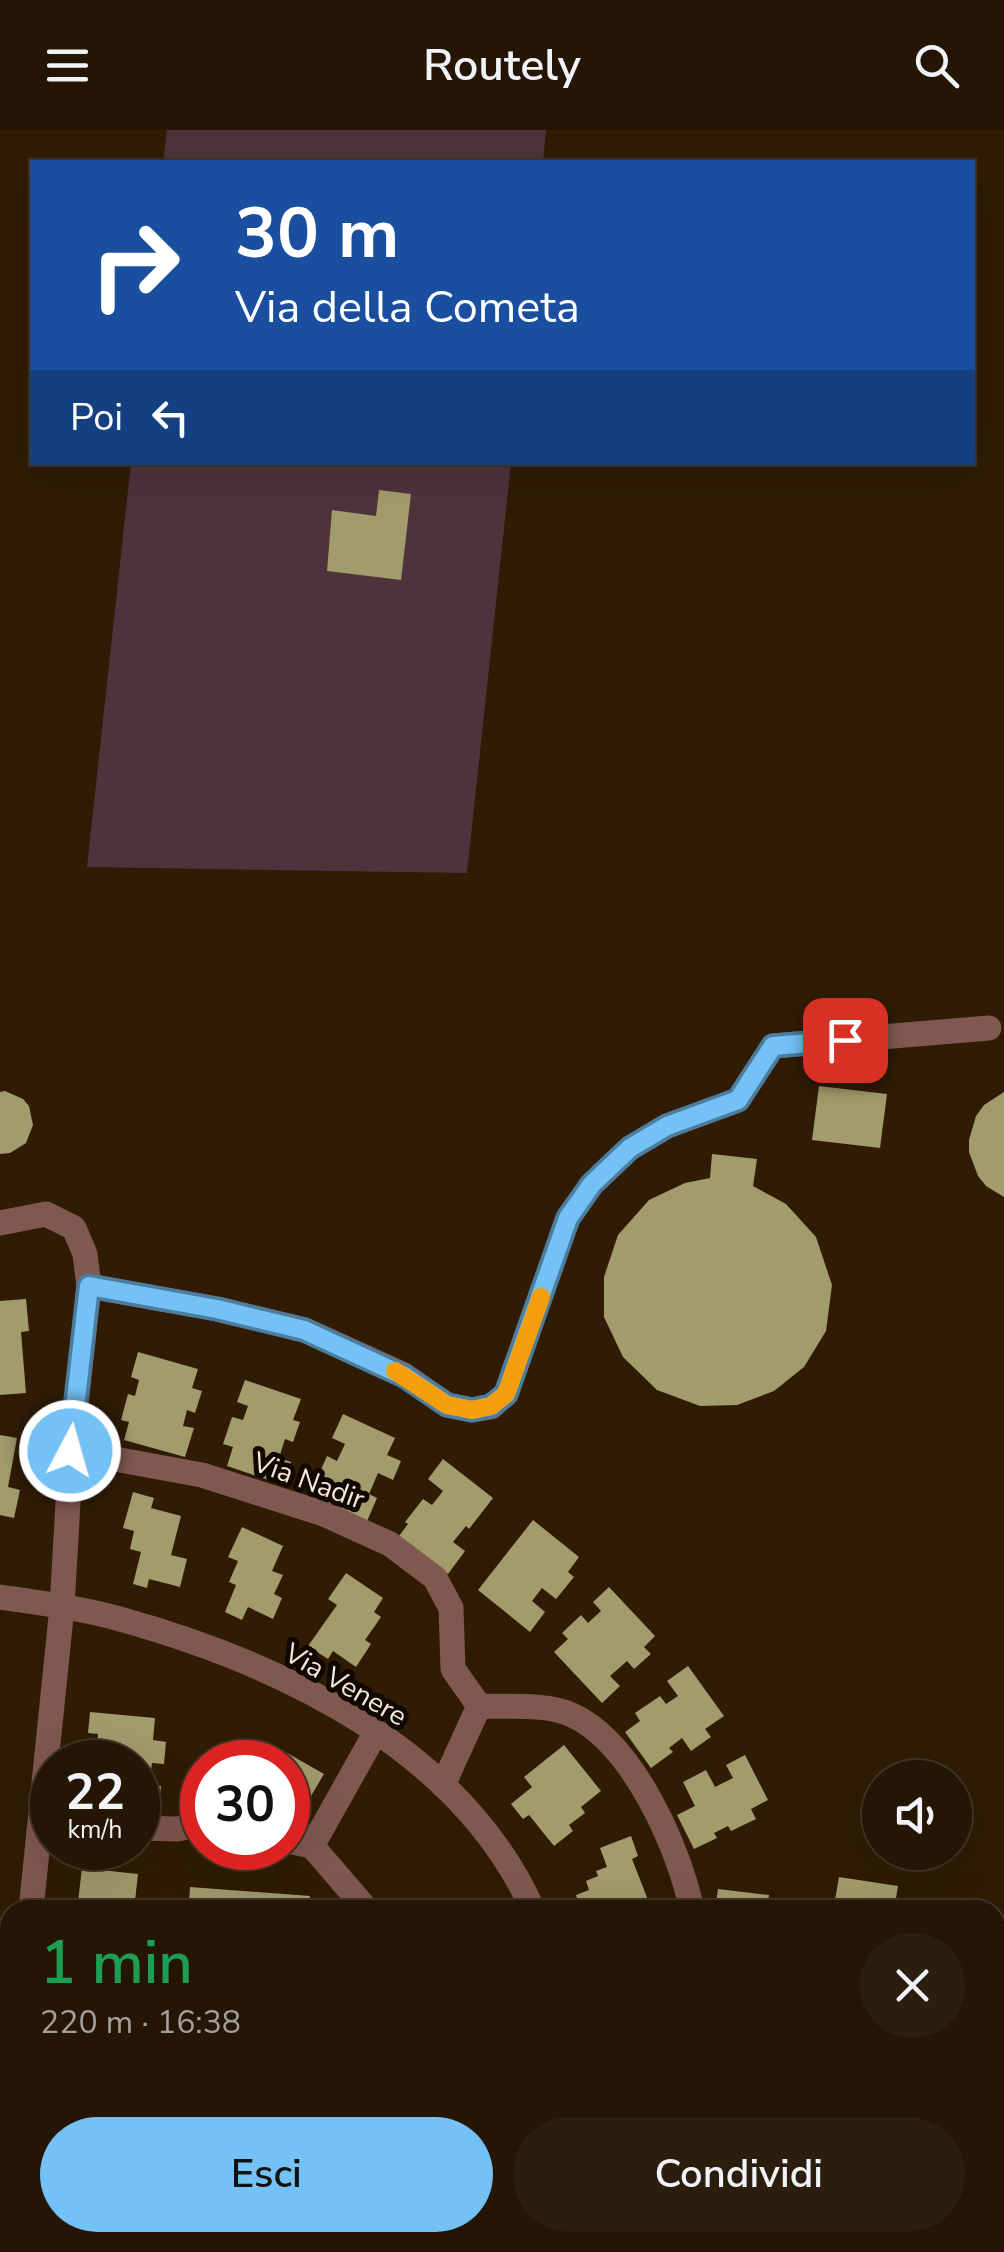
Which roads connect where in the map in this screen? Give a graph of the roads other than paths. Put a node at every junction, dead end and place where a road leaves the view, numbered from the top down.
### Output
1 (989, 1028) dead end
2 (0, 1223) edge
3 (89, 1286) junction
4 (70, 1451) junction
5 (0, 1596) edge
6 (62, 1607) junction
7 (478, 1706) junction
8 (376, 1732) junction
9 (52, 1740) edge
10 (442, 1784) junction
11 (310, 1828) edge
12 (310, 1853) edge
13 (38, 1870) edge
14 (33, 1900) edge
15 (357, 1900) edge
16 (527, 1900) edge
17 (690, 1900) edge

1 - 3 street
2 - 3 street
3 - 4 street
4 - 6 street
4 - 7 street, Via Nadir
5 - 6 street, Via Venere
6 - 8 street, Via Venere
6 - 9 street
7 - 10 street
7 - 17 street
8 - 10 street, Via Venere
8 - 11 street
10 - 16 street, Via Venere
12 - 15 street
13 - 14 street

